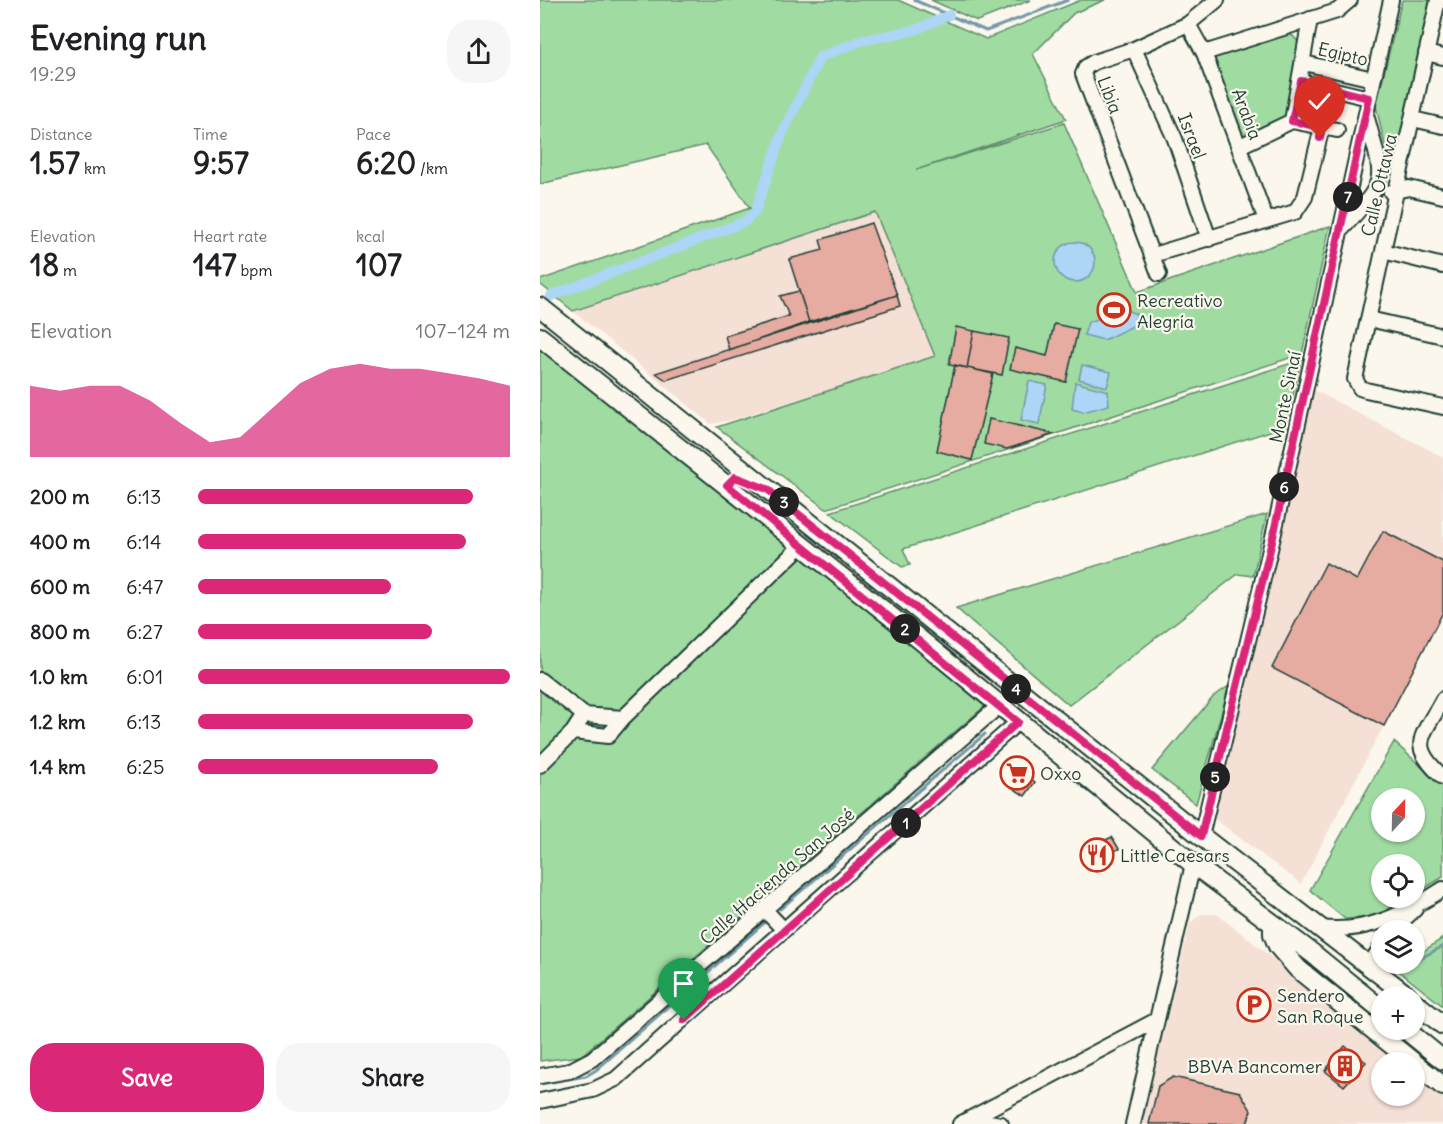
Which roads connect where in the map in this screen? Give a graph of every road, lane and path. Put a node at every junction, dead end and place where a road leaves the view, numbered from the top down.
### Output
1 (1217, 0) edge
2 (1391, 0) edge
3 (1438, 0) edge
4 (1347, 4) edge
5 (1310, 19) junction
6 (1188, 24) junction
7 (1134, 49) junction
8 (1204, 53) junction
9 (1426, 53) junction
10 (1443, 57) edge
11 (1304, 63) junction
12 (1373, 79) junction
13 (1301, 81) junction
14 (1369, 98) junction
15 (1366, 116) junction
16 (1413, 119) junction
17 (1292, 121) junction
18 (1443, 126) edge
19 (1322, 127) junction
20 (1337, 130) dead end
21 (1240, 146) junction
22 (1381, 174) junction
23 (1401, 187) junction
24 (1377, 189) junction
25 (1443, 196) edge
26 (1266, 220) junction
27 (1340, 232) junction
28 (1209, 239) junction
29 (1383, 251) junction
30 (1153, 255) junction
31 (1443, 266) edge
32 (1159, 274) dead end
33 (540, 307) edge
34 (1368, 319) junction
35 (1443, 336) edge
36 (540, 337) edge
37 (1443, 407) edge
38 (686, 452) junction
39 (726, 456) junction
40 (727, 485) junction
41 (767, 489) junction
42 (802, 545) junction
43 (540, 680) edge
44 (1443, 699) edge
45 (999, 706) junction
46 (584, 715) junction
47 (623, 718) junction
48 (1018, 722) junction
49 (573, 732) junction
50 (540, 765) edge
51 (1443, 777) edge
52 (1201, 836) junction
53 (1193, 864) junction
54 (1443, 889) edge
55 (1425, 901) edge
56 (1411, 908) edge
57 (1415, 908) edge
58 (765, 909) junction
59 (1402, 920) edge
60 (1273, 925) junction
61 (1322, 928) junction
62 (784, 930) junction
63 (1312, 953) junction
64 (1371, 961) edge
65 (1368, 965) junction
66 (1394, 986) edge
67 (1371, 1001) edge
68 (1425, 1010) edge
69 (1155, 1021) junction
70 (1443, 1024) edge
71 (1418, 1040) edge
72 (1401, 1052) edge
73 (1443, 1060) edge
74 (1425, 1072) edge
75 (540, 1076) edge
76 (1443, 1086) edge
77 (540, 1101) edge
78 (965, 1121) edge
79 (1001, 1124) edge
80 (1133, 1124) edge

1 - 6 street, Libia
2 - 12 street, Monte Sinaí
3 - 9 street, Calle Ottawa
4 - 5 street
5 - 8 street
5 - 11 street
6 - 7 street, Libia
6 - 8 street, Arabia
7 - 28 street, Israel
7 - 30 street, Libia
8 - 21 street, Arabia
9 - 10 street
9 - 16 street, Calle Ottawa
11 - 12 street, Egipto
11 - 13 street
12 - 14 street, Monte Sinaí
13 - 14 street
13 - 17 street
14 - 15 street, Monte Sinaí
15 - 22 street
15 - 27 street, Monte Sinaí
16 - 18 street
16 - 23 street, Calle Ottawa
17 - 19 street
17 - 21 street
19 - 20 street
19 - 26 street
21 - 26 street, Arabia
22 - 23 street
22 - 24 street
23 - 24 street
23 - 25 street
23 - 29 street, Calle Ottawa
24 - 27 street
26 - 28 street
27 - 52 street, Monte Sinaí
28 - 30 street
29 - 31 street
29 - 34 street, Calle Ottawa
30 - 32 street, Libia
33 - 39 main road
34 - 35 street
34 - 37 street, Calle Ottawa
36 - 38 main road
38 - 39 main road
38 - 40 main road
39 - 41 main road
40 - 41 main road
40 - 42 main road
41 - 52 main road
42 - 45 main road
42 - 47 street
43 - 46 street
44 - 51 street
45 - 48 main road
45 - 58 street, Calle Hacienda San José
46 - 47 street
46 - 49 street
47 - 49 street
48 - 53 main road
48 - 62 street
49 - 50 street
52 - 61 main road
53 - 60 main road
53 - 69 street
54 - 55 street
56 - 61 street
57 - 59 street
58 - 62 street
58 - 75 street, Calle Hacienda San José
60 - 63 main road
60 - 72 main road
61 - 65 main road
62 - 77 street
63 - 65 main road
63 - 67 main road
64 - 65 street
65 - 66 main road
68 - 70 main road
69 - 78 street
69 - 80 street
71 - 73 main road
74 - 76 main road
78 - 79 street

